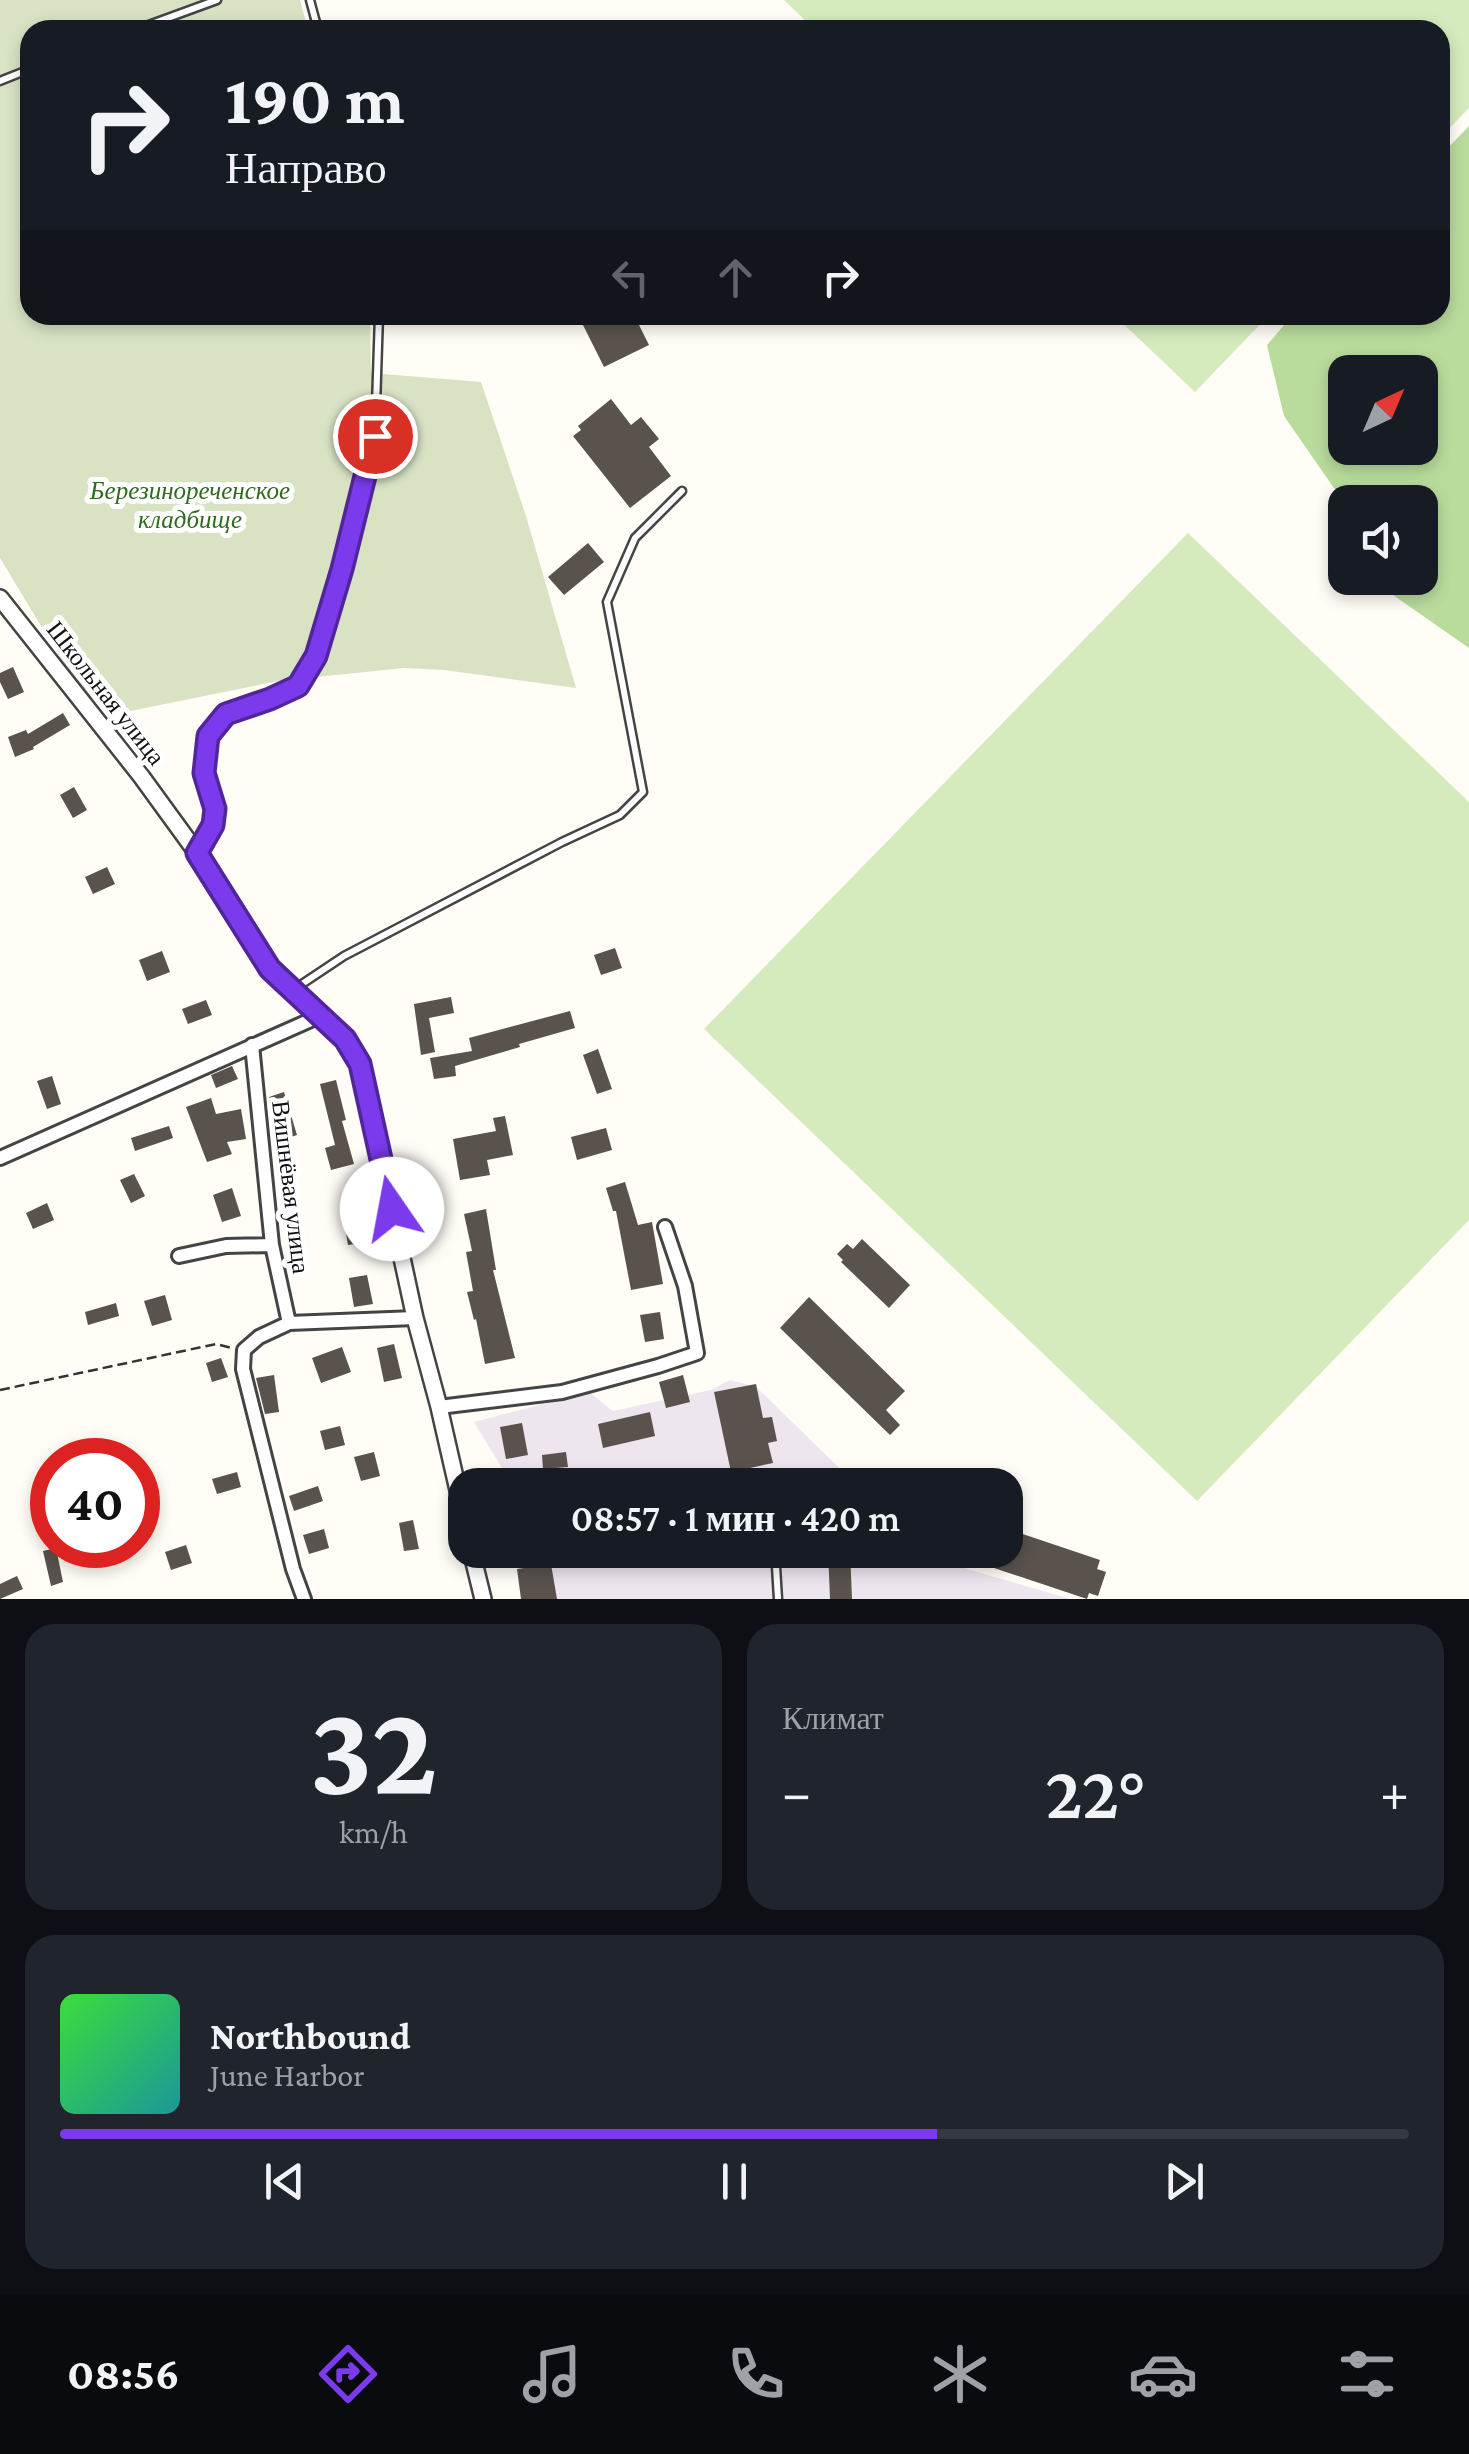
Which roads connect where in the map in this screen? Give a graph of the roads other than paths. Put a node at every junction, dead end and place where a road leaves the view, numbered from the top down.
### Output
1 (217, 0) edge
2 (162, 20) edge
3 (380, 325) edge
4 (682, 491) dead end
5 (0, 598) edge
6 (197, 853) junction
7 (293, 990) junction
8 (322, 1016) junction
9 (252, 1046) junction
10 (0, 1158) edge
11 (665, 1226) dead end
12 (272, 1246) junction
13 (179, 1256) dead end
14 (415, 1318) junction
15 (289, 1323) junction
16 (439, 1408) junction
17 (453, 1468) edge
18 (476, 1568) edge
19 (776, 1568) edge
20 (304, 1599) edge
21 (482, 1599) edge
22 (778, 1599) edge

1 - 2 lane
3 - 6 lane
4 - 7 lane
5 - 6 street, Школьная улица
6 - 7 street, Школьная улица
7 - 8 street, Школьная улица
8 - 9 street
8 - 14 street, Школьная улица
9 - 10 street
9 - 12 street, Вишнёвая улица
11 - 16 street
12 - 13 street
12 - 15 street, Вишнёвая улица
14 - 15 street
14 - 16 street, Школьная улица
15 - 20 street
16 - 17 street, Школьная улица
18 - 21 street
19 - 22 lane

